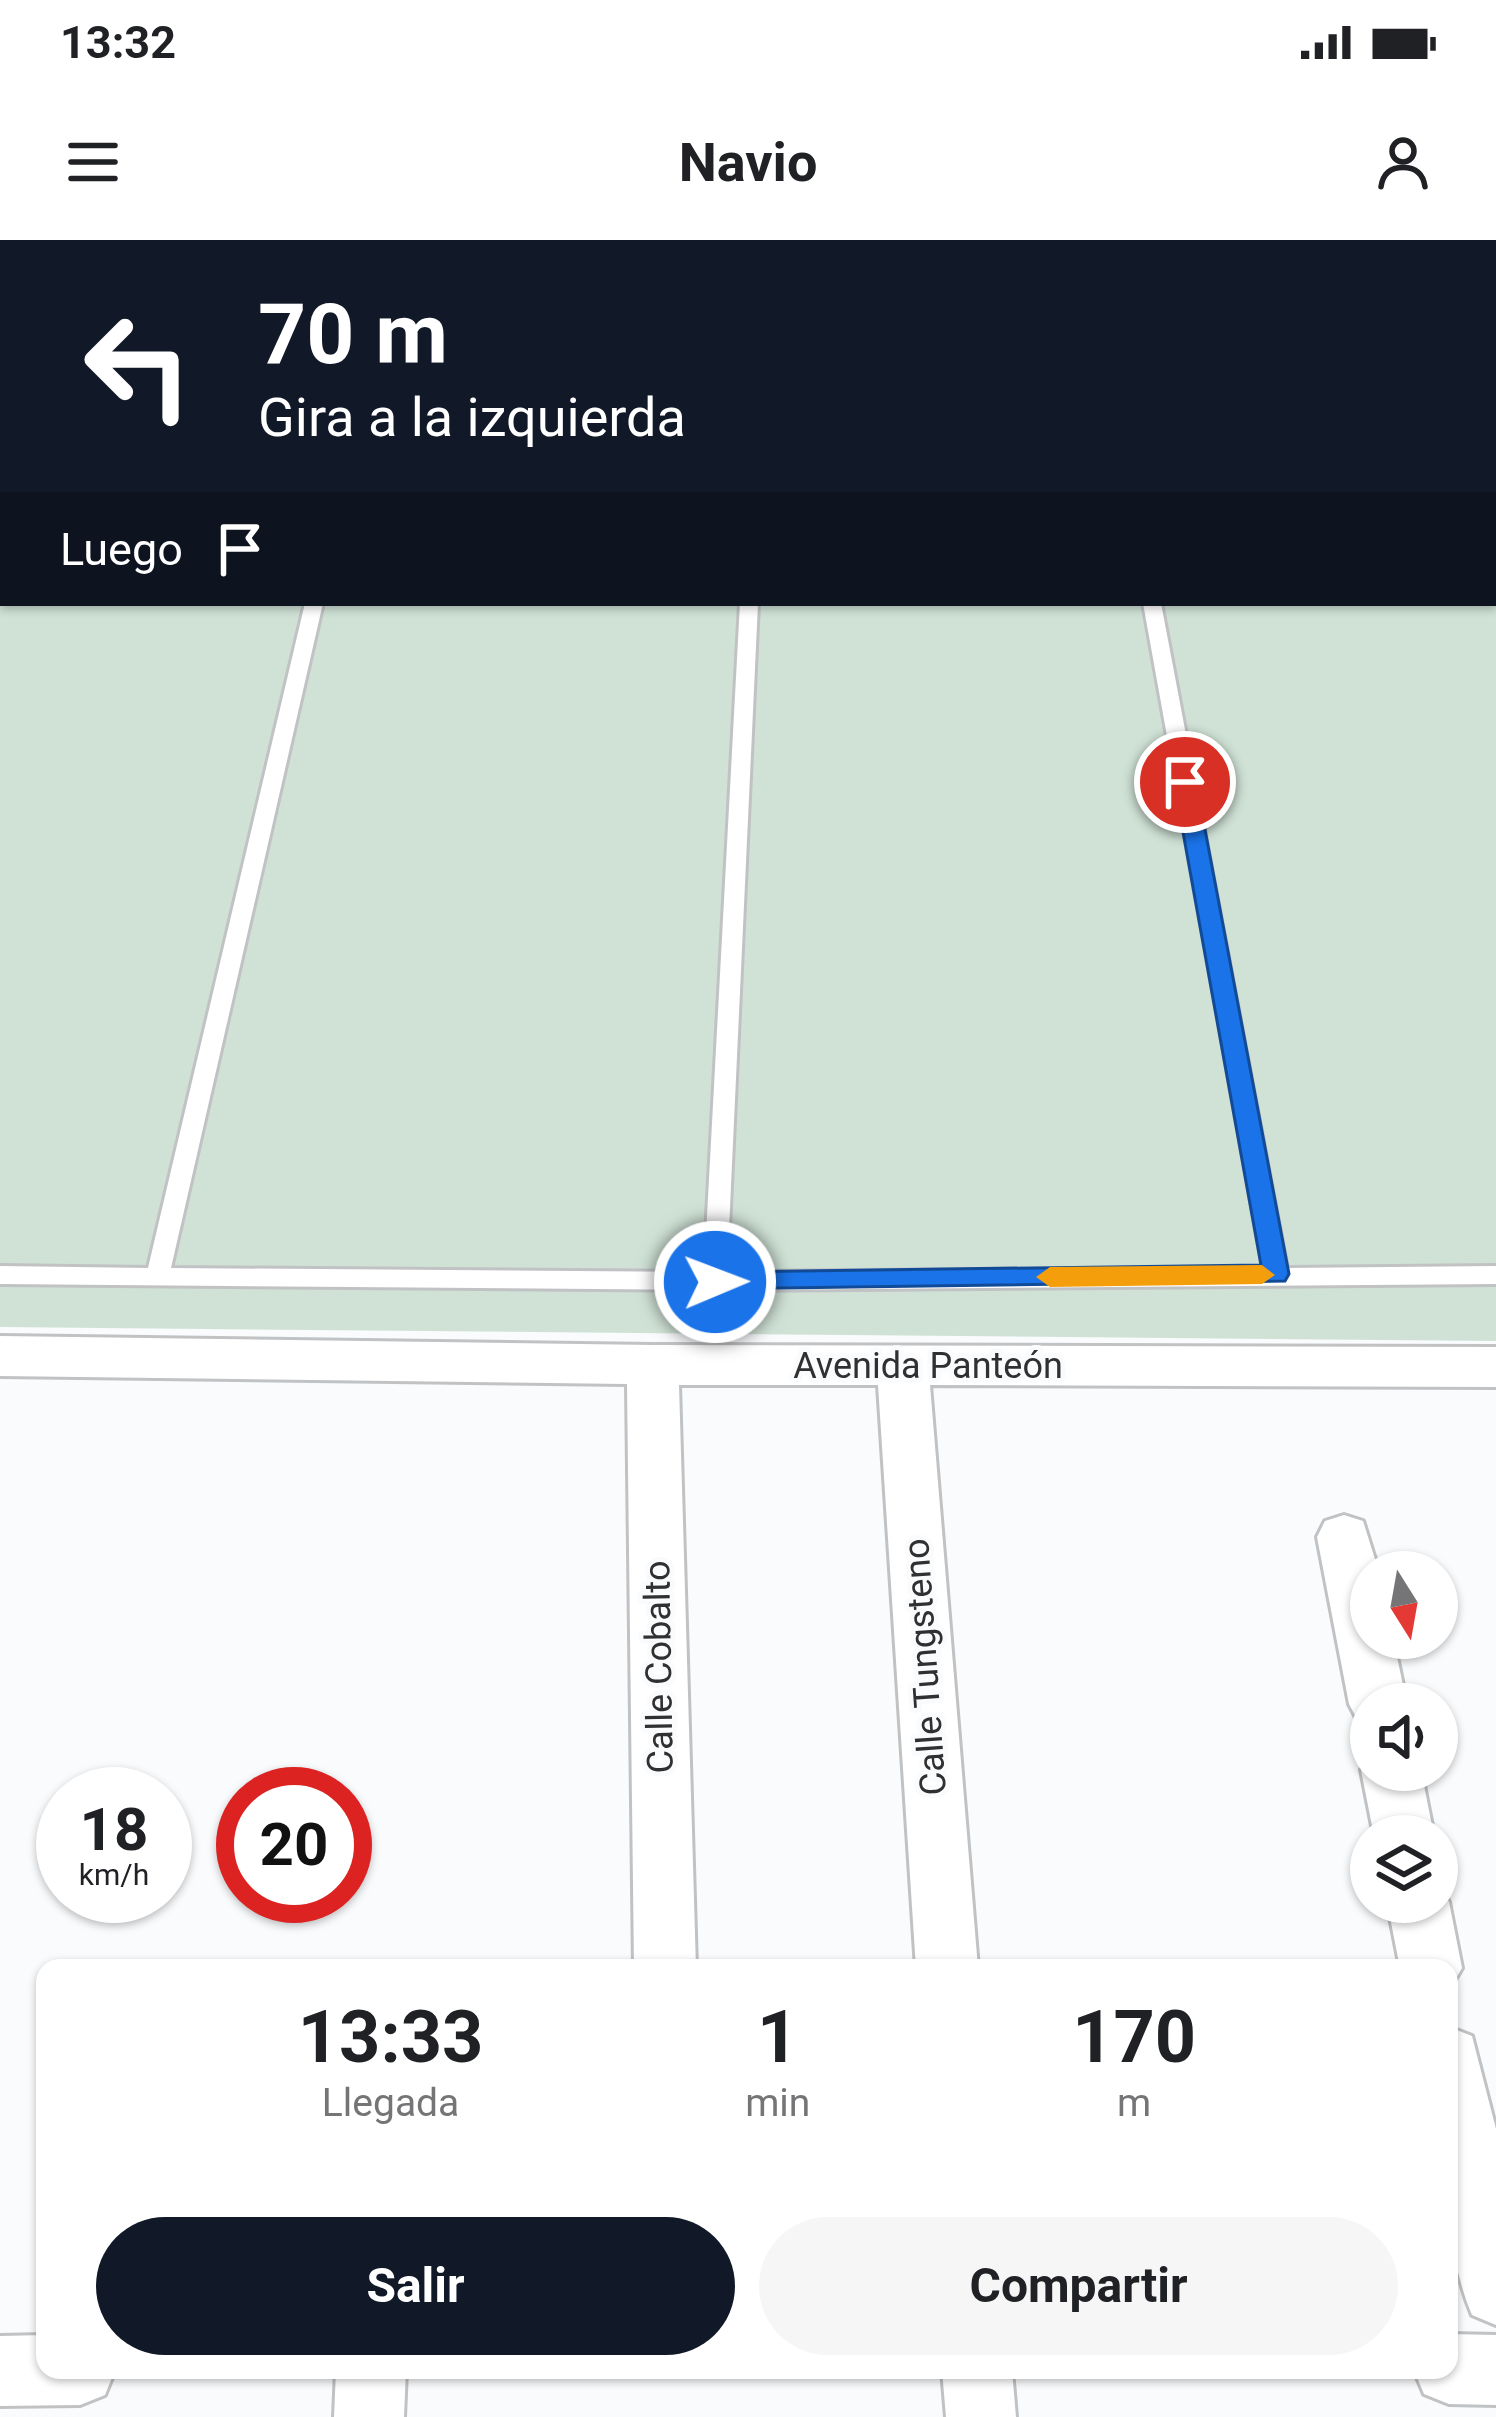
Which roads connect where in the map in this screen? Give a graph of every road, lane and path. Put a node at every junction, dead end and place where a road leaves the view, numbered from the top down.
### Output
1 (313, 606) edge
2 (749, 606) edge
3 (1153, 606) edge
4 (158, 1274) junction
5 (1276, 1274) junction
6 (0, 1275) edge
7 (1496, 1275) edge
8 (715, 1282) junction
9 (0, 1356) edge
10 (653, 1365) junction
11 (903, 1366) junction
12 (1496, 1367) edge
13 (1344, 1537) dead end
14 (1374, 1683) edge
15 (1422, 1923) edge
16 (665, 1959) edge
17 (946, 1959) edge
18 (1429, 1959) edge
19 (1458, 2103) edge
20 (1496, 2291) edge
21 (1458, 2369) edge
22 (1496, 2370) edge
23 (36, 2371) edge
24 (0, 2372) edge
25 (371, 2379) edge
26 (977, 2379) edge
27 (369, 2417) edge
28 (981, 2417) edge

1 - 4 lane
2 - 8 lane
3 - 5 lane
4 - 6 lane
4 - 8 lane
5 - 7 lane
5 - 8 lane
9 - 10 street, Avenida Panteón
10 - 11 street, Avenida Panteón
10 - 16 street, Calle Cobalto
11 - 12 street, Avenida Panteón
11 - 17 street, Calle Tungsteno
13 - 14 street
15 - 18 street
19 - 20 street
21 - 22 street
23 - 24 street
25 - 27 street
26 - 28 street

